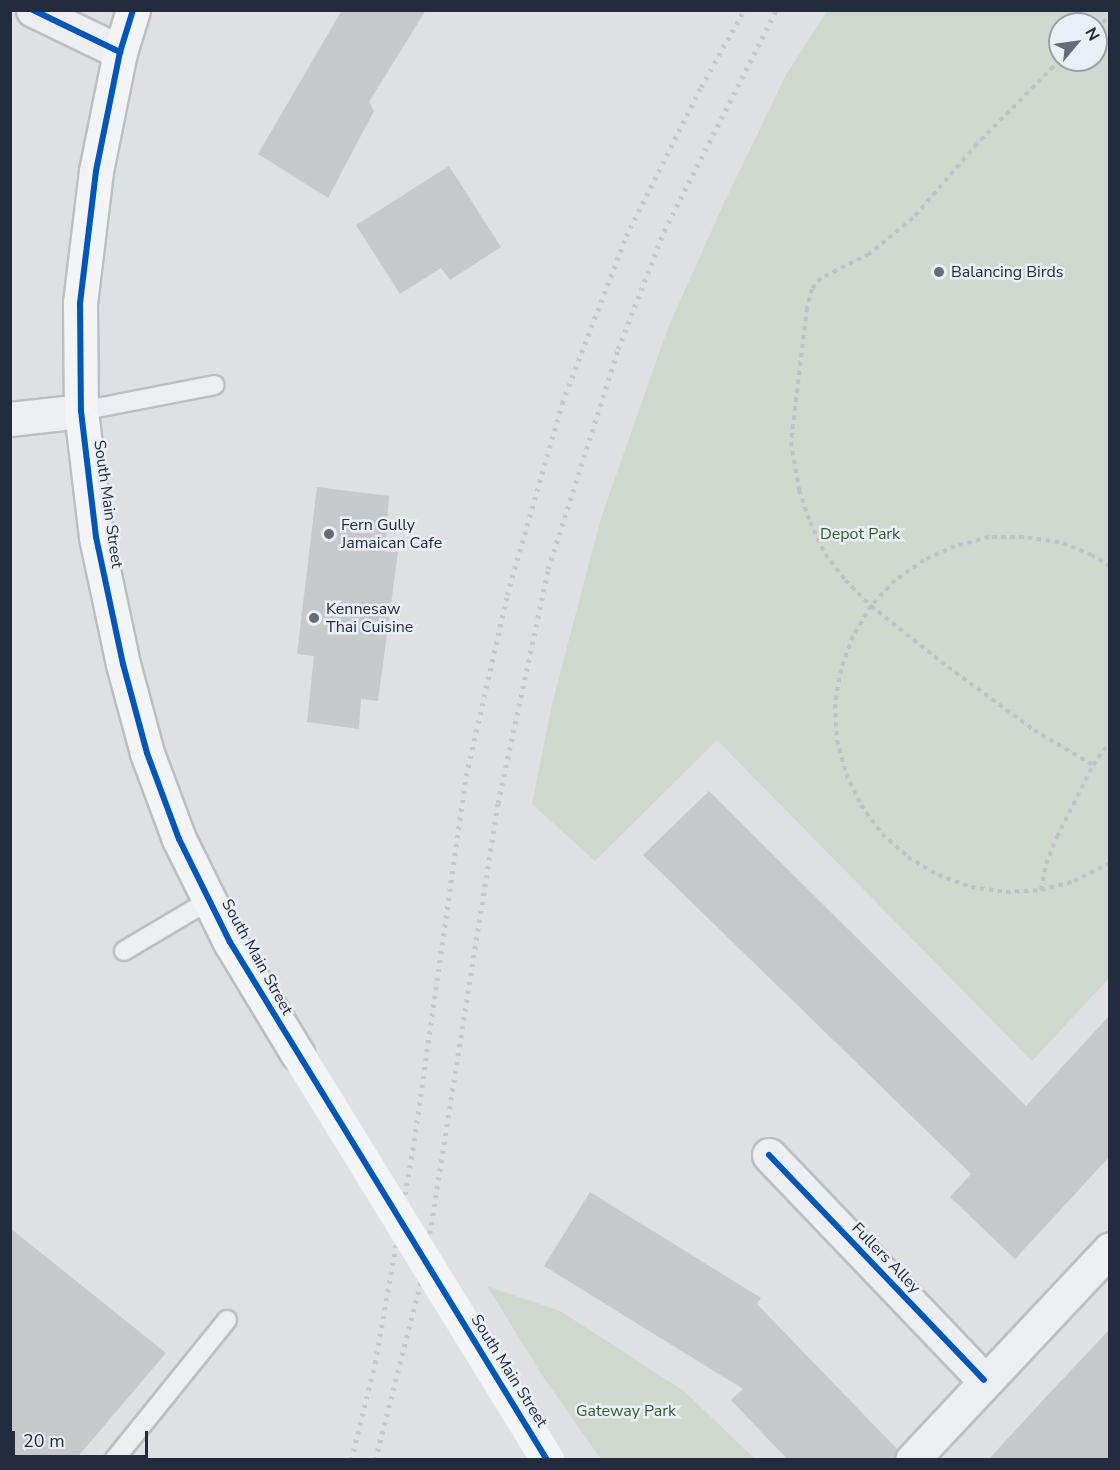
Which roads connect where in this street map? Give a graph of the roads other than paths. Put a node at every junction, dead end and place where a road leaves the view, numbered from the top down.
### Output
1 (33, 10) edge
2 (133, 10) edge
3 (120, 52) junction
4 (215, 385) dead end
5 (81, 411) junction
6 (10, 419) edge
7 (210, 900) junction
8 (124, 951) dead end
9 (769, 1155) dead end
10 (1110, 1249) edge
11 (227, 1320) dead end
12 (984, 1380) junction
13 (114, 1460) edge
14 (548, 1460) edge
15 (912, 1460) edge

1 - 3 street
2 - 3 main road, South Main Street
3 - 5 main road, South Main Street
4 - 5 lane
5 - 6 street
5 - 7 main road, South Main Street
7 - 8 lane
7 - 14 main road, South Main Street, bridge
9 - 12 street, Fullers Alley
10 - 12 street
11 - 13 lane
12 - 15 street

